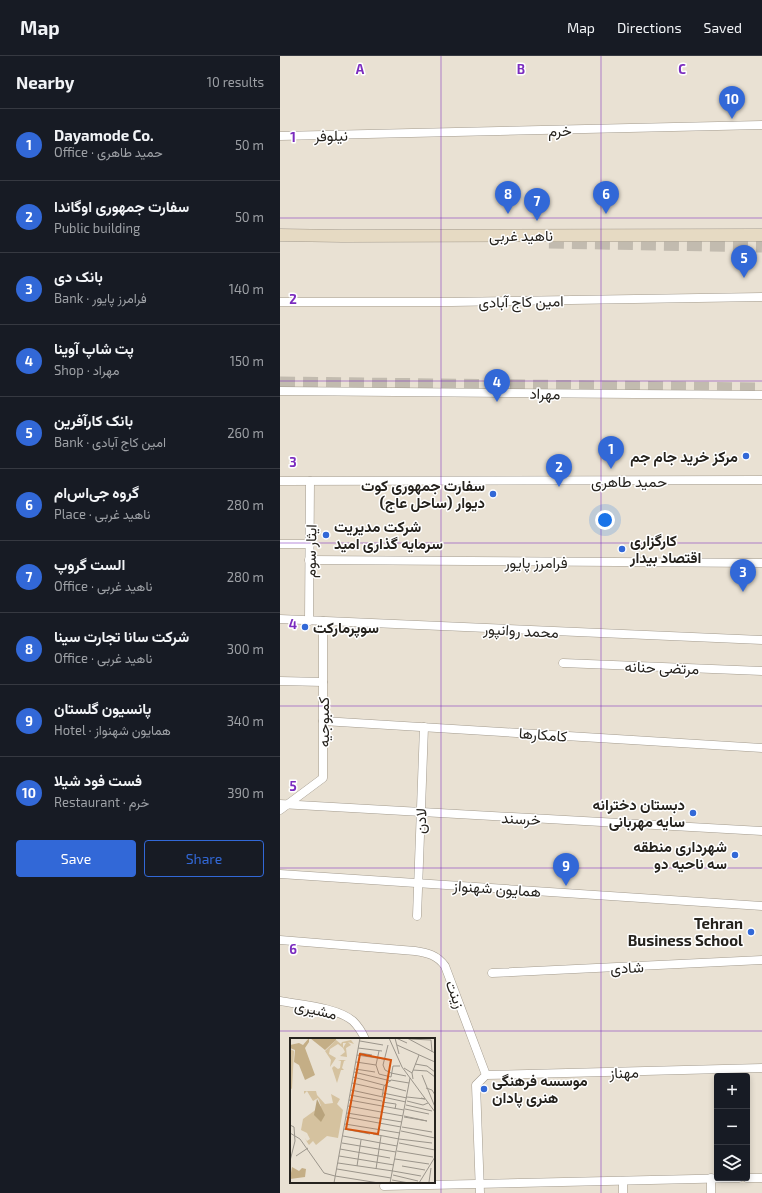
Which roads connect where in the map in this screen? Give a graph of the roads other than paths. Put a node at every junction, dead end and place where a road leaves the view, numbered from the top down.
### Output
1 (762, 125) edge
2 (358, 135) joint
3 (280, 136) edge
4 (280, 235) edge
5 (762, 235) edge
6 (762, 297) edge
7 (280, 302) edge
8 (280, 391) edge
9 (762, 396) edge
10 (762, 480) edge
11 (280, 481) edge
12 (310, 481) junction
13 (280, 544) edge
14 (310, 544) junction
15 (309, 560) junction
16 (762, 563) edge
17 (280, 619) edge
18 (309, 621) junction
19 (322, 621) junction
20 (762, 640) edge
21 (563, 663) dead end
22 (762, 671) edge
23 (280, 681) edge
24 (323, 682) junction
25 (324, 721) junction
26 (424, 727) junction
27 (762, 748) edge
28 (282, 806) edge
29 (420, 812) junction
30 (762, 831) edge
31 (280, 874) edge
32 (418, 883) junction
33 (762, 906) edge
34 (417, 916) dead end
35 (280, 940) edge
36 (762, 960) edge
37 (492, 973) dead end
38 (280, 1001) edge
39 (364, 1038) edge
40 (762, 1068) edge
41 (486, 1076) junction
42 (711, 1178) joint
43 (750, 1178) edge
44 (762, 1178) edge
45 (623, 1180) junction
46 (479, 1184) junction
47 (384, 1187) edge
48 (480, 1193) edge
49 (623, 1193) edge
50 (711, 1193) edge

1 - 2 street, خرم
2 - 3 street, نیلوفر
4 - 5 main road, ناهید غربی
6 - 7 street, امین کاج آبادی
8 - 9 street, مهراد
10 - 12 street, حمید طاهری
11 - 12 street, حمید طاهری
12 - 14 street, ایثار سوم
13 - 14 street
14 - 15 street, ایثار سوم
15 - 16 street, فرامرز پایور
15 - 18 street, ایثار سوم
17 - 18 street, محمد روانپور
18 - 19 street, محمد روانپور
19 - 20 street, محمد روانپور
19 - 24 street, کمبوجیه
21 - 22 street, مرتضی حنانه
23 - 24 street
24 - 25 street, کمبوجیه
25 - 26 street, کامکارها
25 - 28 street, کمبوجیه
26 - 27 street, کامکارها
26 - 29 street, لادن
28 - 29 street, خرسند
29 - 30 street, خرسند
29 - 32 street, لادن
31 - 32 street, همایون شهنواز
32 - 33 street, همایون شهنواز
32 - 34 street, لادن
35 - 41 street, زینت
36 - 37 street, شادی
38 - 39 street, مشیری
40 - 41 street, مهناز
41 - 46 street
42 - 45 street
42 - 50 street
43 - 44 street
45 - 46 street
45 - 49 street
46 - 47 street
46 - 48 street

